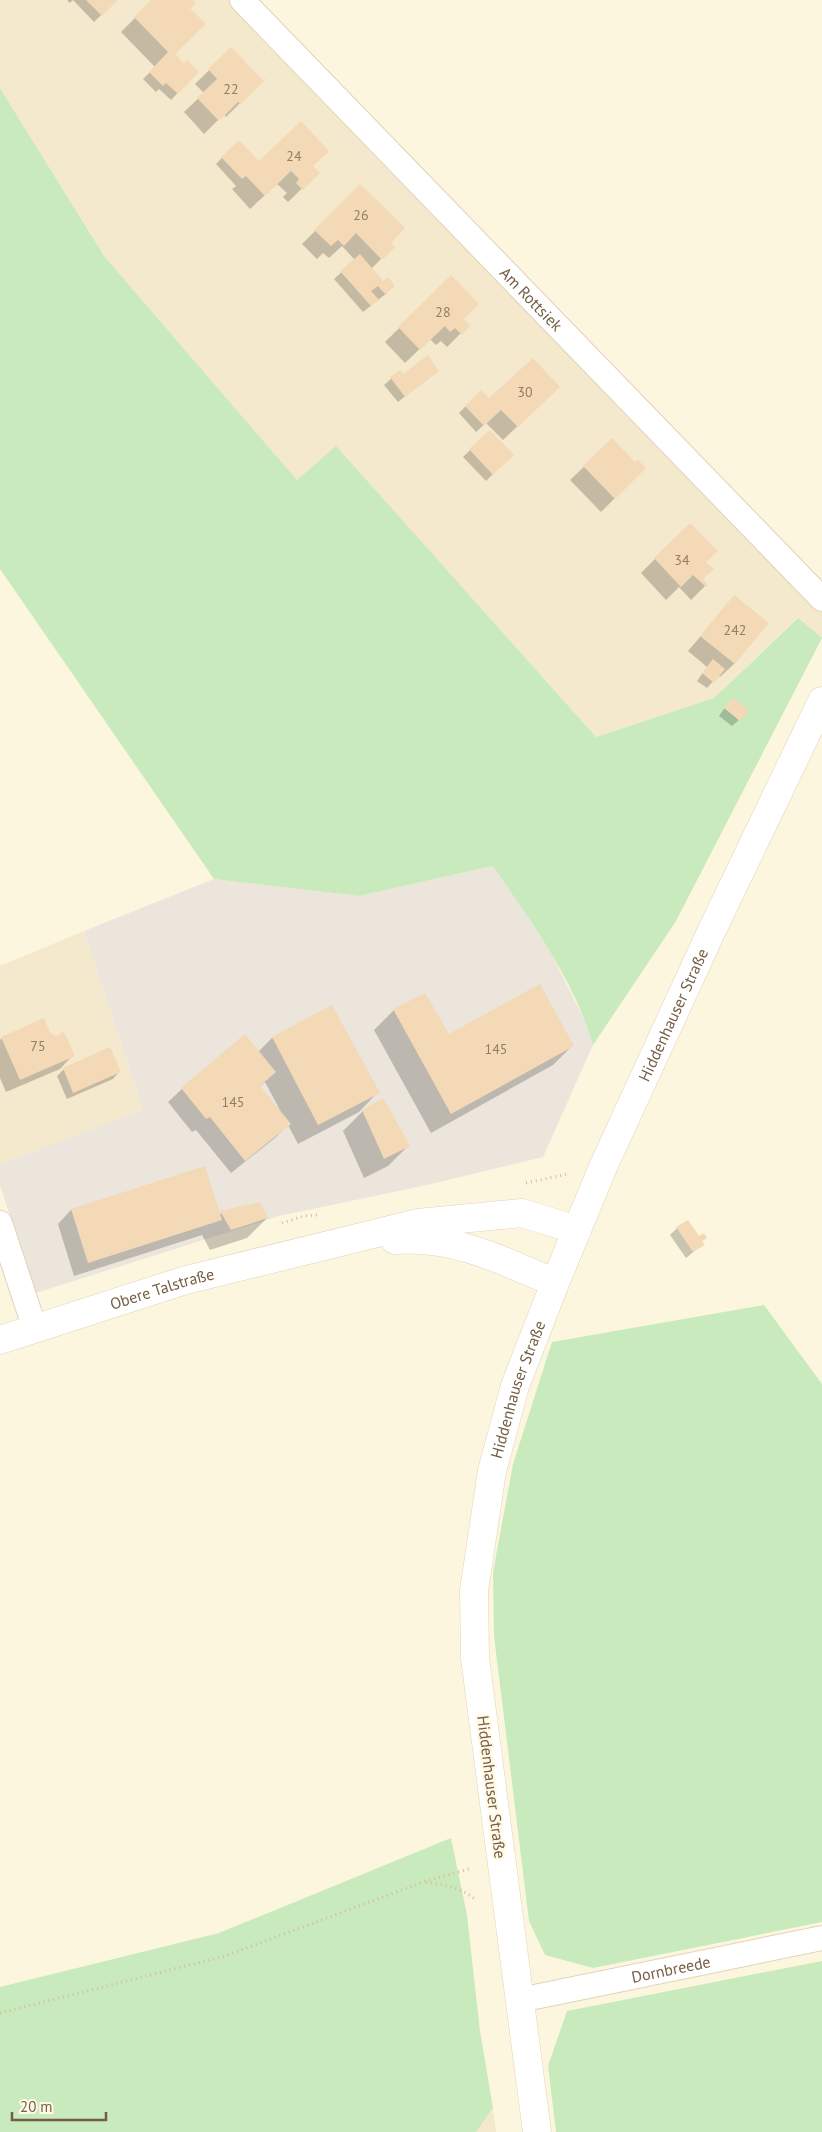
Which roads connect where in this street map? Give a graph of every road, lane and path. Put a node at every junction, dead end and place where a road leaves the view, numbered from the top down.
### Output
1 (242, 0) edge
2 (822, 599) edge
3 (822, 701) edge
4 (0, 1222) edge
5 (577, 1230) junction
6 (326, 1246) junction
7 (555, 1283) junction
8 (35, 1329) junction
9 (0, 1340) edge
10 (502, 1860) junction
11 (822, 1938) edge
12 (520, 2000) junction
13 (0, 2013) edge
14 (537, 2132) edge

1 - 2 street, Am Rottsiek
3 - 5 main road, Hiddenhauser Straße
4 - 8 street
5 - 6 main road, Obere Talstraße
5 - 7 main road, Hiddenhauser Straße
6 - 7 main road, Obere Talstraße
6 - 8 main road, Obere Talstraße
7 - 10 main road, Hiddenhauser Straße
8 - 9 main road, Obere Talstraße
10 - 12 main road, Hiddenhauser Straße
10 - 13 path
11 - 12 street, Dornbreede
12 - 14 main road, Hiddenhauser Straße

